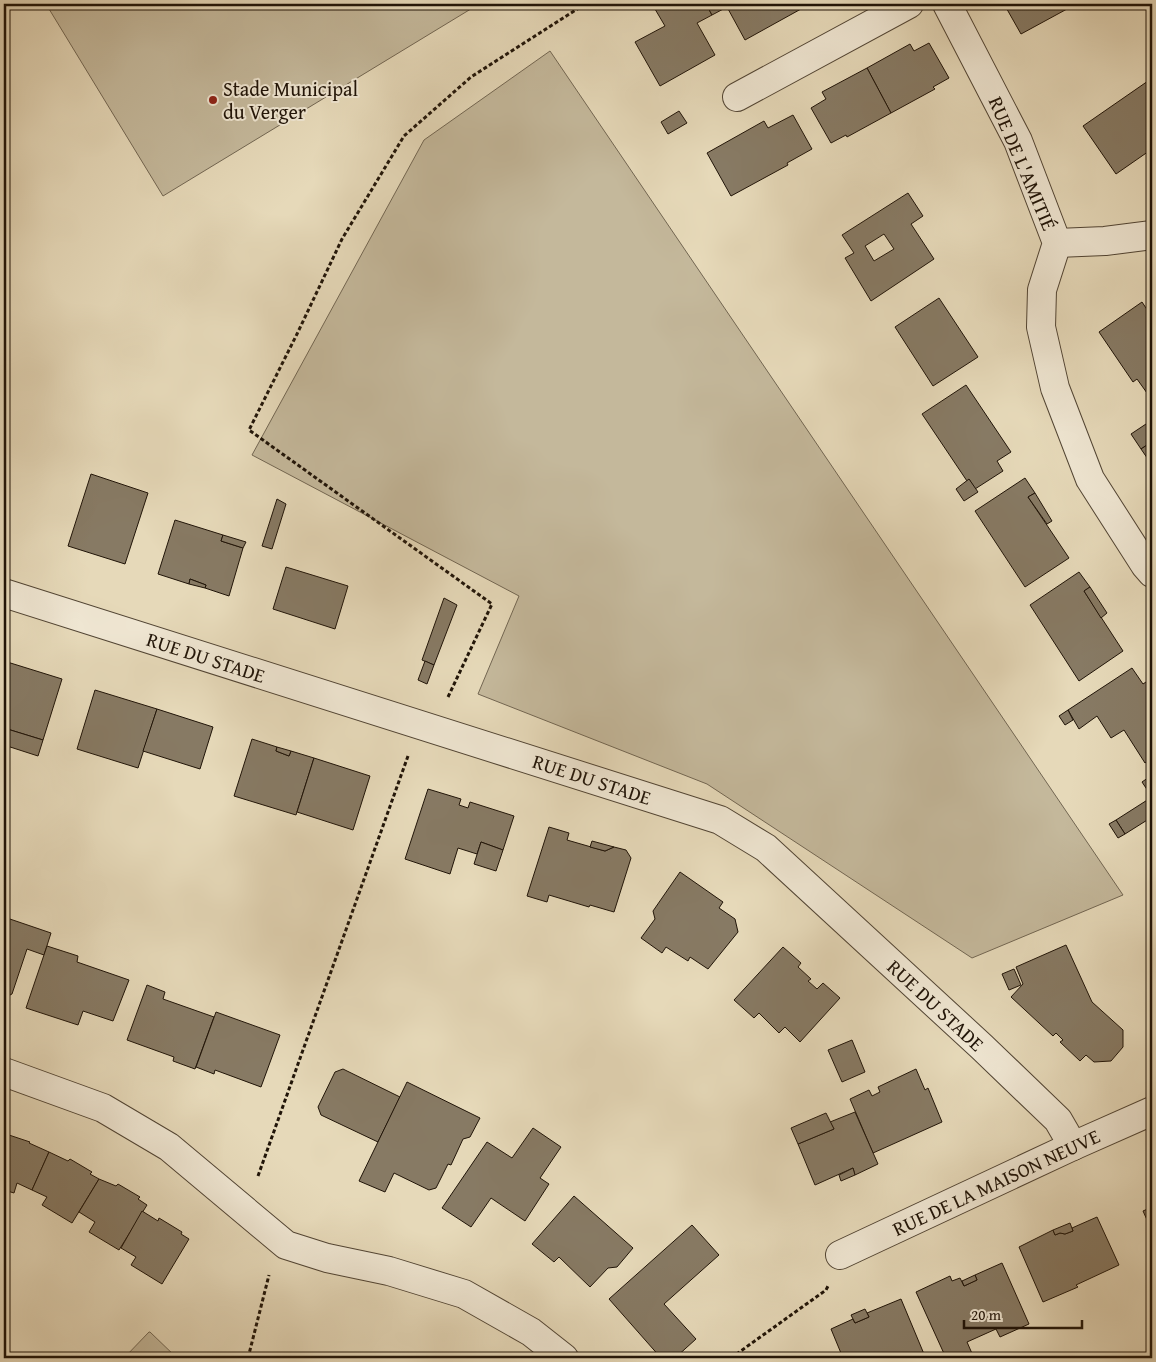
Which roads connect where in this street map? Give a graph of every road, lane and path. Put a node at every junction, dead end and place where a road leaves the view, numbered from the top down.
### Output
1 (584, 4) edge
2 (909, 4) edge
3 (947, 4) edge
4 (737, 98) dead end
5 (1152, 235) edge
6 (1057, 243) junction
7 (1152, 573) edge
8 (4, 593) edge
9 (428, 727) junction
10 (4, 1072) edge
11 (1152, 1111) edge
12 (1073, 1146) junction
13 (247, 1214) junction
14 (840, 1255) joint
15 (271, 1268) dead end
16 (248, 1358) edge
17 (564, 1358) edge
18 (731, 1358) edge

1 - 9 path
2 - 4 street
3 - 6 street, RUE DE L'AMITIÉ
5 - 6 street
6 - 7 street, RUE DE L'AMITIÉ
8 - 9 street, RUE DU STADE
9 - 12 street, RUE DU STADE
9 - 13 path
10 - 13 street
11 - 12 street, RUE DE LA MAISON NEUVE
12 - 14 street, RUE DE LA MAISON NEUVE
13 - 17 street
14 - 18 path
15 - 16 path

